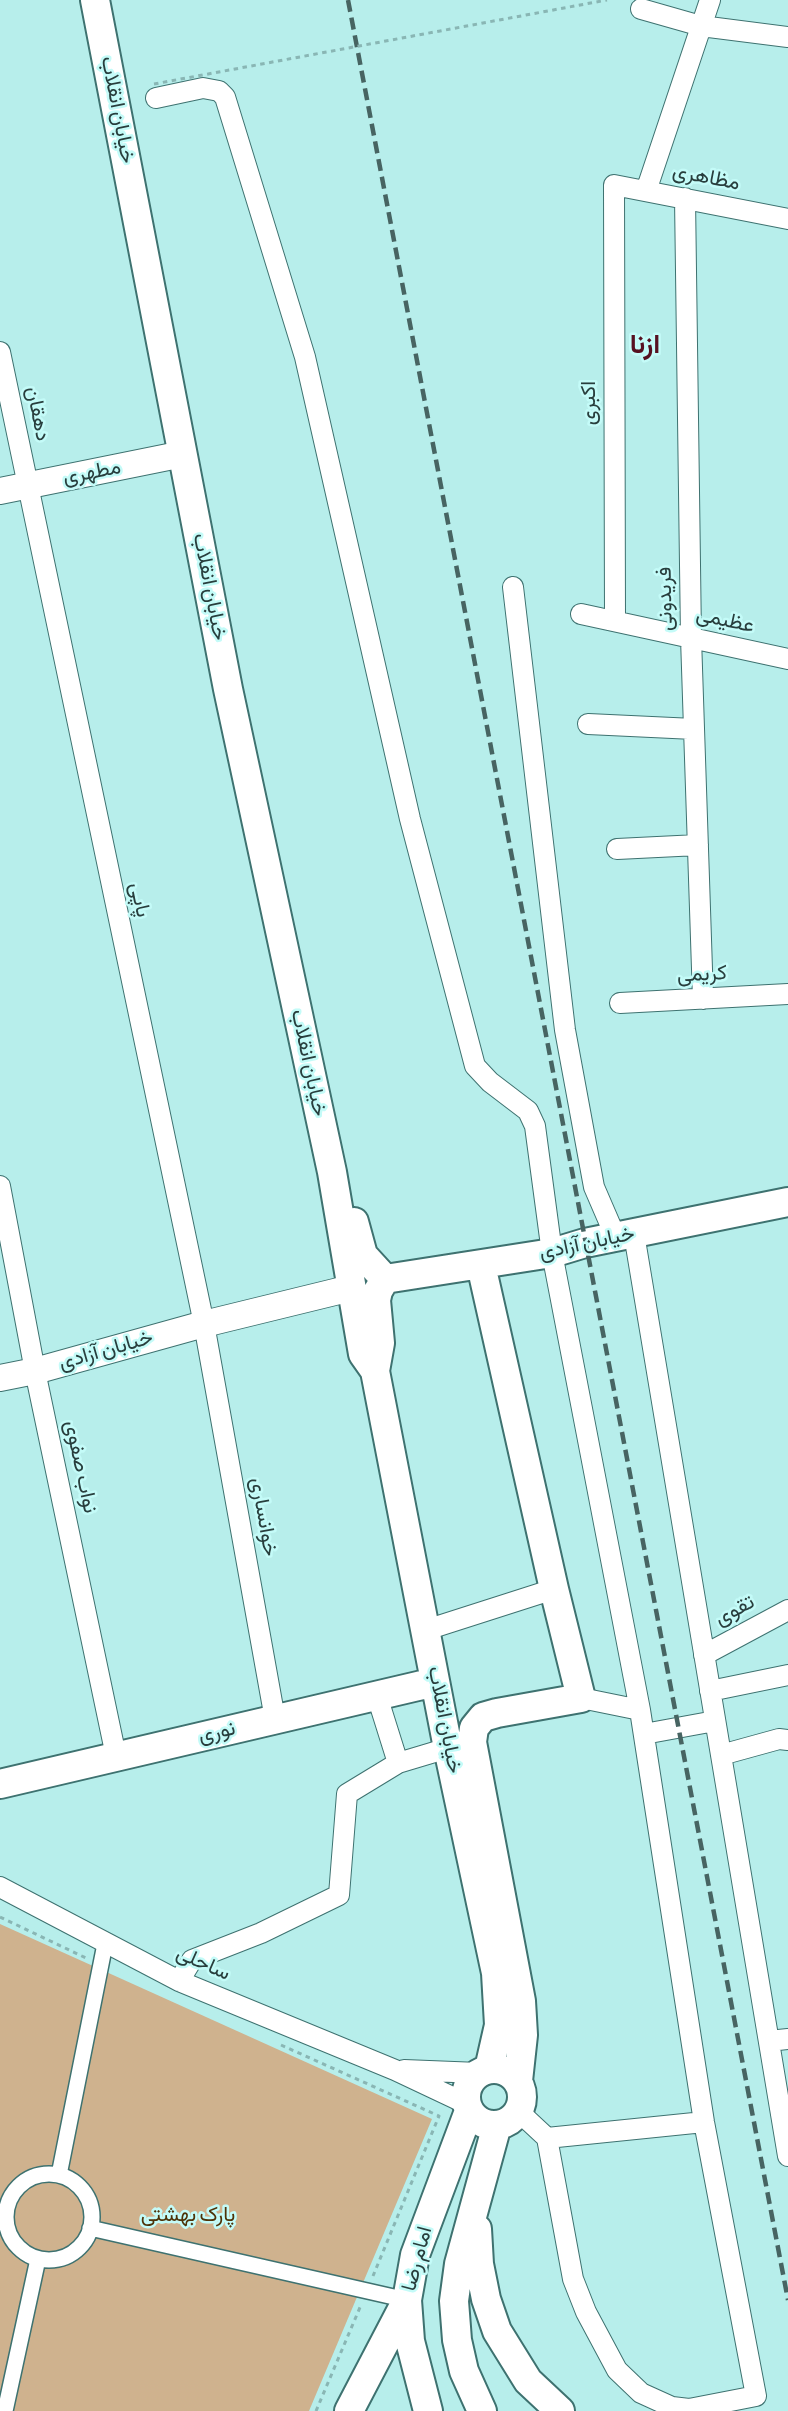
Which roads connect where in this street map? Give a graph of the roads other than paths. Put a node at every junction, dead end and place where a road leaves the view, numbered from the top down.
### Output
1 (95, 0) edge
2 (710, 0) edge
3 (641, 9) dead end
4 (701, 26) junction
5 (788, 37) edge
6 (155, 91) road end
7 (614, 185) joint
8 (646, 191) junction
9 (685, 198) junction
10 (788, 219) edge
11 (0, 352) edge
12 (183, 454) junction
13 (27, 486) junction
14 (0, 491) edge
15 (513, 587) dead end
16 (581, 614) dead end
17 (615, 621) junction
18 (691, 638) junction
19 (788, 659) edge
20 (588, 724) dead end
21 (694, 729) junction
22 (698, 845) junction
23 (617, 849) dead end
24 (788, 994) edge
25 (704, 999) junction
26 (620, 1003) dead end
27 (332, 1172) junction
28 (0, 1186) edge
29 (788, 1203) edge
30 (625, 1236) junction
31 (552, 1252) junction
32 (481, 1265) junction
33 (385, 1279) junction
34 (351, 1288) junction
35 (204, 1324) junction
36 (35, 1371) junction
37 (375, 1371) junction
38 (0, 1378) edge
39 (554, 1589) junction
40 (788, 1610) edge
41 (426, 1630) junction
42 (704, 1655) junction
43 (788, 1675) edge
44 (435, 1682) junction
45 (710, 1691) junction
46 (377, 1696) junction
47 (581, 1698) junction
48 (640, 1710) junction
49 (275, 1719) junction
50 (715, 1721) junction
51 (644, 1734) junction
52 (788, 1740) edge
53 (460, 1745) junction
54 (721, 1755) junction
55 (116, 1756) junction
56 (398, 1763) junction
57 (0, 1784) edge
58 (0, 1887) edge
59 (105, 1944) junction
60 (179, 1981) junction
61 (778, 2040) edge
62 (395, 2070) junction
63 (484, 2071) junction
64 (518, 2081) junction
65 (468, 2108) junction
66 (507, 2118) junction
67 (704, 2122) junction
68 (547, 2138) junction
69 (788, 2156) edge
70 (59, 2175) junction
71 (476, 2199) junction
72 (90, 2228) junction
73 (4, 2230) edge
74 (38, 2259) junction
75 (407, 2300) junction
76 (5, 2411) edge
77 (350, 2411) edge
78 (428, 2411) edge
79 (482, 2411) edge
80 (560, 2411) edge

1 - 12 main road, خیابان انقلاب
2 - 4 street
3 - 4 street
4 - 5 street
4 - 8 street
6 - 31 street
7 - 8 street, مظاهری
7 - 17 street, اکبری
8 - 9 street, مظاهری
9 - 10 street, مظاهری
9 - 18 street, فریدونی
11 - 13 street, دهقان
12 - 13 street, مطهری
12 - 27 main road, خیابان انقلاب
13 - 14 street, مطهری
13 - 35 street, پاپی
15 - 30 street
16 - 17 street, عظیمی
17 - 18 street, عظیمی
18 - 19 street, عظیمی
18 - 21 street, فریدونی
20 - 21 street
21 - 22 street, فریدونی
22 - 23 street
22 - 25 street, فریدونی
24 - 25 street, کریمی
25 - 26 street, کریمی
27 - 33 main road, خیابان انقلاب
27 - 34 main road, خیابان انقلاب
28 - 36 street, نواب صفوی
29 - 30 main road, خیابان آزادی
30 - 31 main road, خیابان آزادی
30 - 42 street
31 - 32 main road, خیابان آزادی
31 - 48 street
32 - 33 main road, خیابان آزادی
32 - 39 main road
33 - 37 main road, خیابان انقلاب
34 - 35 street, خیابان آزادی
34 - 37 main road, خیابان انقلاب
35 - 36 street, خیابان آزادی
35 - 49 street, خوانساری
36 - 38 street, خیابان آزادی
36 - 55 street, نواب صفوی
37 - 41 main road, خیابان انقلاب
39 - 41 street
39 - 47 main road
40 - 42 street, تقوی
41 - 44 main road, خیابان انقلاب
42 - 45 street
43 - 45 street
44 - 46 main road, نوری
44 - 53 main road, خیابان انقلاب
45 - 50 street
46 - 49 main road, نوری
46 - 56 street
47 - 48 street
47 - 53 main road
48 - 51 street
49 - 55 main road, نوری
50 - 51 street
50 - 54 street
51 - 67 street
52 - 54 street
53 - 56 street
53 - 63 main road, خیابان انقلاب
53 - 64 main road, خیابان انقلاب
54 - 61 street
55 - 57 main road, نوری
56 - 60 street
58 - 59 street, ساحلی
59 - 60 street, ساحلی
59 - 70 street
60 - 62 street, ساحلی
61 - 69 street
62 - 63 street
62 - 65 street, ساحلی
63 - 64 main road
63 - 65 main road
64 - 66 main road
65 - 66 main road
65 - 75 main road, امام رضا
66 - 68 street
66 - 71 main road, امام رضا
67 - 68 street
67 - 68 street
70 - 72 street
70 - 73 street
71 - 79 main road, امام رضا
71 - 80 main road
72 - 74 street
72 - 75 street
73 - 74 street
74 - 76 street
75 - 77 main road
75 - 78 main road, امام رضا

